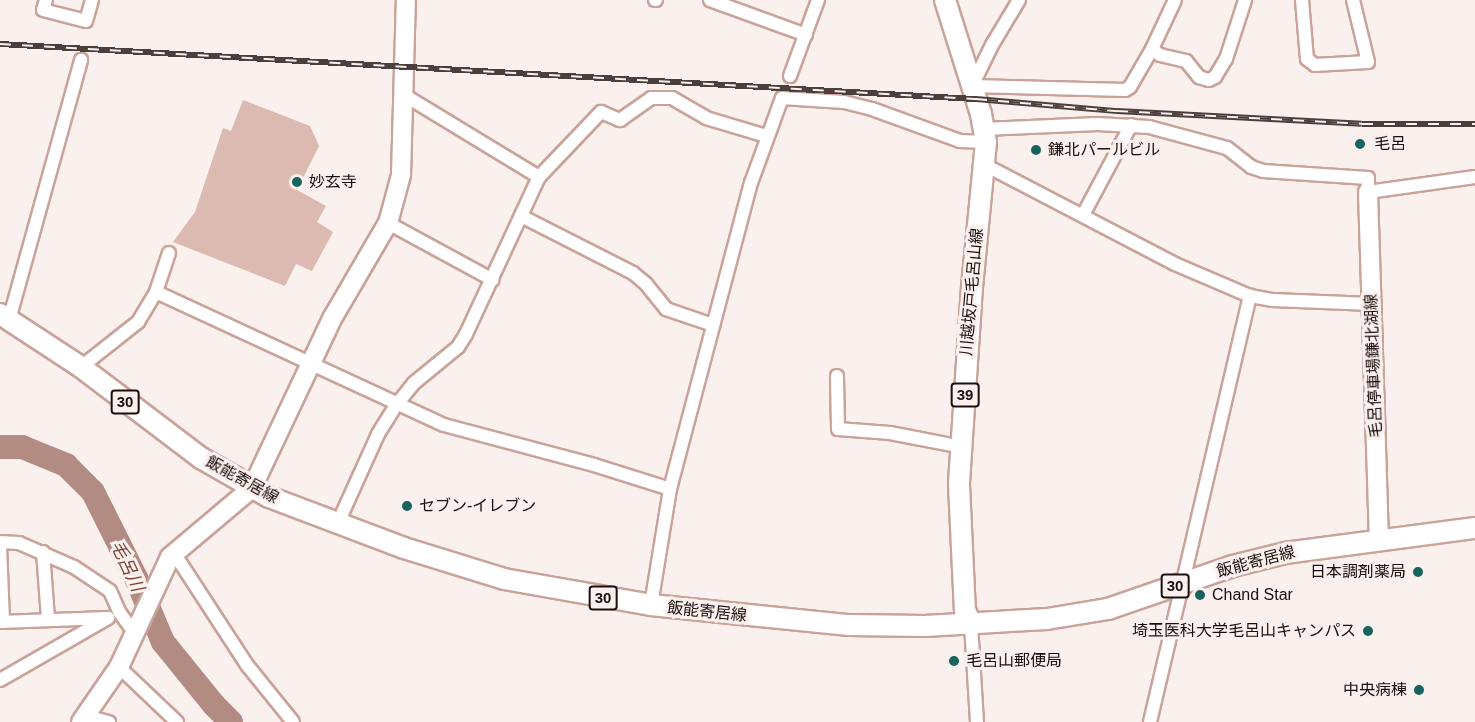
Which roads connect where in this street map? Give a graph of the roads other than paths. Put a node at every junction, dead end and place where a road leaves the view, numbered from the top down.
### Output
1 (46, 0) edge
2 (92, 0) edge
3 (406, 0) edge
4 (710, 0) edge
5 (818, 0) edge
6 (945, 0) edge
7 (1019, 0) edge
8 (1175, 0) edge
9 (1245, 0) edge
10 (1302, 0) edge
11 (1353, 0) edge
12 (806, 35) junction
13 (1152, 49) junction
14 (81, 60) dead end
15 (790, 76) dead end
16 (972, 86) junction
17 (404, 95) junction
18 (1131, 125) junction
19 (766, 136) junction
20 (985, 136) junction
21 (985, 165) junction
22 (539, 177) junction
23 (1475, 177) edge
24 (1368, 192) junction
25 (1083, 215) junction
26 (521, 216) junction
27 (388, 222) junction
28 (169, 253) dead end
29 (493, 280) junction
30 (156, 292) junction
31 (1250, 296) junction
32 (1372, 304) junction
33 (3, 316) edge
34 (713, 325) junction
35 (311, 364) junction
36 (81, 367) junction
37 (837, 376) dead end
38 (397, 404) junction
39 (962, 447) junction
40 (252, 488) junction
41 (670, 489) junction
42 (337, 525) junction
43 (1475, 528) edge
44 (1379, 540) junction
45 (0, 544) edge
46 (44, 552) junction
47 (170, 558) junction
48 (1183, 583) junction
49 (651, 605) junction
50 (114, 616) junction
51 (48, 620) junction
52 (2, 622) edge
53 (971, 624) junction
54 (136, 626) junction
55 (119, 667) junction
56 (0, 680) edge
57 (83, 719) edge
58 (109, 722) edge
59 (177, 722) edge
60 (293, 722) edge
61 (977, 722) edge
62 (1150, 722) edge

1 - 2 street
3 - 17 street
4 - 12 street
5 - 12 street
6 - 16 main road, 川越坂戸毛呂山線 / 39
7 - 16 street
8 - 13 street
9 - 13 street
10 - 11 street
12 - 15 street
13 - 16 street
14 - 33 street
16 - 20 main road, 川越坂戸毛呂山線 / 39
17 - 22 street
17 - 27 street
18 - 20 street
18 - 24 street
18 - 25 street
19 - 20 street
19 - 22 street
19 - 34 street
20 - 21 main road, 川越坂戸毛呂山線 / 39
21 - 25 street
21 - 39 main road, 川越坂戸毛呂山線 / 39
22 - 26 street
23 - 24 street
24 - 32 street, 毛呂停車場鎌北湖線
25 - 31 street
26 - 29 street
26 - 34 street
27 - 29 street
27 - 35 street
28 - 30 street
29 - 38 street
30 - 35 street
30 - 36 street
31 - 32 street
31 - 48 street
32 - 44 street, 毛呂停車場鎌北湖線
33 - 36 main road, 飯能寄居線 / 30
34 - 41 street
35 - 38 street
35 - 40 street
36 - 40 main road, 飯能寄居線 / 30
37 - 39 street
38 - 41 street
38 - 42 street
39 - 53 main road, 川越坂戸毛呂山線 / 39
40 - 42 main road, 飯能寄居線 / 30
40 - 47 street
41 - 49 street
42 - 49 main road, 飯能寄居線 / 30
43 - 44 main road, 飯能寄居線 / 30
44 - 48 main road, 飯能寄居線 / 30
45 - 46 street
45 - 52 street
46 - 50 street
46 - 51 street
47 - 54 street
47 - 60 street
48 - 53 main road, 飯能寄居線 / 30
48 - 62 street
49 - 53 main road, 飯能寄居線 / 30
50 - 51 street
50 - 54 street
50 - 56 street
51 - 52 street
53 - 61 street
54 - 55 street
55 - 57 street
55 - 59 street
57 - 58 street

